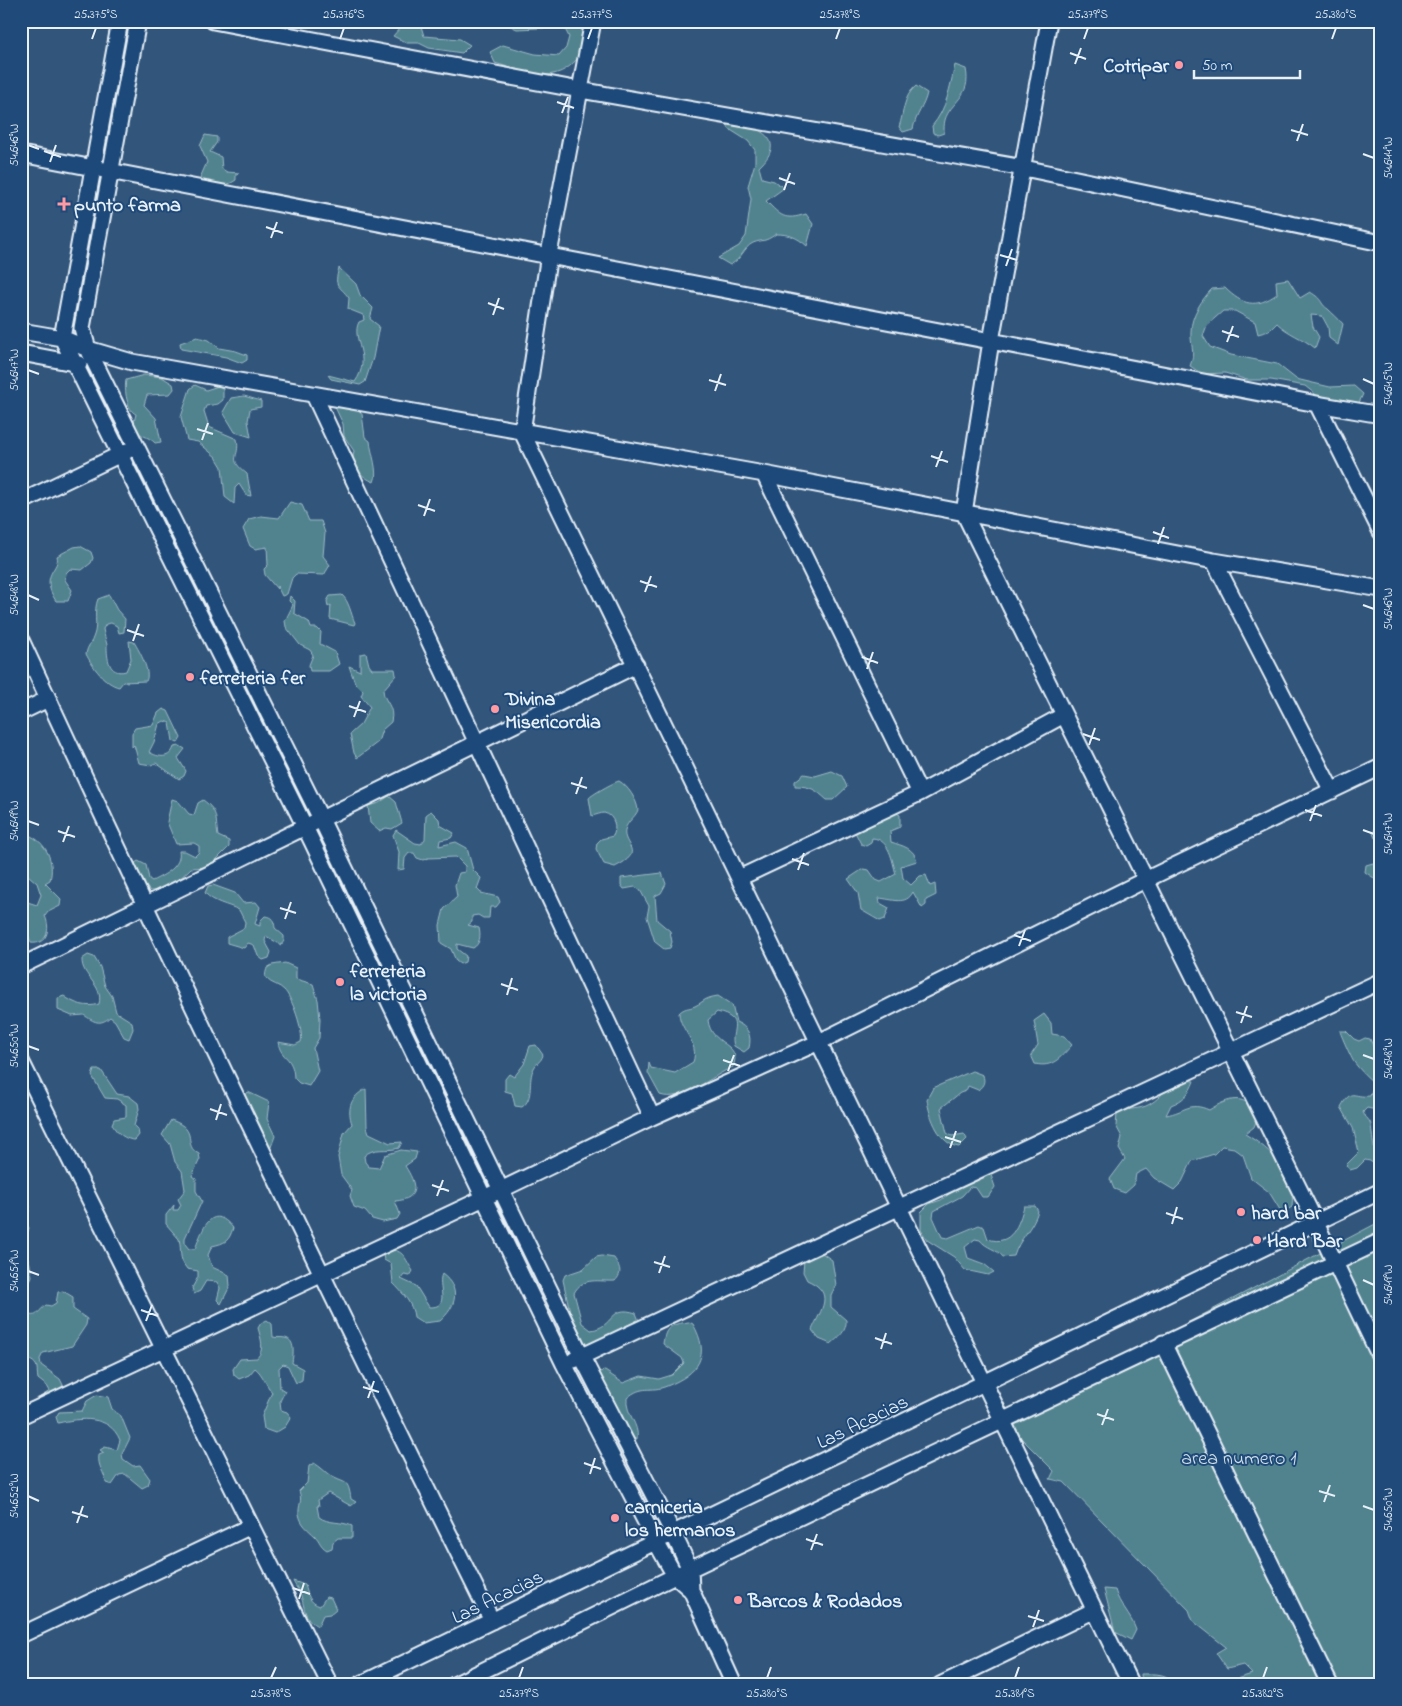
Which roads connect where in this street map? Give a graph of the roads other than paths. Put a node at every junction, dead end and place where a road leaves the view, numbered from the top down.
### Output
1 (120, 21) edge
2 (138, 21) edge
3 (213, 21) edge
4 (592, 21) edge
5 (1049, 21) edge
6 (580, 90) junction
7 (21, 154) edge
8 (92, 166) junction
9 (1024, 168) junction
10 (109, 172) junction
11 (1381, 243) edge
12 (549, 254) junction
13 (21, 330) edge
14 (62, 338) junction
15 (990, 340) junction
16 (88, 349) junction
17 (21, 353) edge
18 (132, 362) junction
19 (73, 363) junction
20 (100, 370) junction
21 (314, 395) junction
22 (1317, 404) junction
23 (1381, 414) edge
24 (522, 432) junction
25 (138, 447) junction
26 (119, 453) junction
27 (764, 474) junction
28 (21, 502) edge
29 (964, 513) junction
30 (1381, 532) edge
31 (1214, 561) junction
32 (1381, 589) edge
33 (21, 640) edge
34 (636, 665) junction
35 (48, 699) junction
36 (21, 712) edge
37 (1064, 715) junction
38 (477, 742) junction
39 (1381, 767) edge
40 (1332, 790) junction
41 (920, 793) junction
42 (321, 819) junction
43 (305, 827) junction
44 (739, 878) junction
45 (1145, 880) junction
46 (144, 905) junction
47 (21, 966) edge
48 (1381, 982) edge
49 (819, 1042) junction
50 (1230, 1051) junction
51 (21, 1061) edge
52 (652, 1116) junction
53 (502, 1190) junction
54 (1381, 1191) edge
55 (484, 1198) junction
56 (900, 1208) junction
57 (1315, 1221) junction
58 (1381, 1240) edge
59 (1335, 1264) junction
60 (321, 1275) junction
61 (1163, 1343) junction
62 (164, 1349) junction
63 (582, 1357) junction
64 (1381, 1359) edge
65 (564, 1364) junction
66 (986, 1384) junction
67 (21, 1416) edge
68 (1004, 1420) junction
69 (251, 1526) junction
70 (673, 1534) junction
71 (656, 1542) junction
72 (690, 1569) junction
73 (675, 1576) junction
74 (691, 1590) junction
75 (1095, 1610) junction
76 (492, 1621) junction
77 (21, 1635) edge
78 (330, 1685) edge
79 (359, 1685) edge
80 (454, 1685) edge
81 (734, 1685) edge
82 (940, 1685) edge
83 (1131, 1685) edge
84 (1330, 1685) edge

1 - 8 street
2 - 10 street
3 - 6 street
4 - 6 street
5 - 9 street
6 - 9 street
6 - 12 street
7 - 8 street
8 - 10 street
8 - 14 street
9 - 11 street
9 - 15 street
10 - 12 street
10 - 16 street
12 - 15 street
12 - 24 street
13 - 14 street
14 - 16 street
14 - 19 street
15 - 22 street
15 - 29 street
16 - 18 street
16 - 20 street
17 - 19 street
18 - 20 street
18 - 21 street
19 - 20 street
19 - 26 street
20 - 25 street
21 - 24 street
21 - 38 street
22 - 23 street
22 - 30 street
24 - 27 street
24 - 34 street
25 - 26 street
25 - 42 street
26 - 28 street
26 - 43 street
27 - 29 street
27 - 41 street
29 - 31 street
29 - 37 street
31 - 32 street
31 - 40 street
33 - 35 street
34 - 38 street
34 - 44 street
35 - 36 street
35 - 46 street
37 - 41 street
37 - 45 street
38 - 42 street
38 - 52 street
39 - 40 street
40 - 45 street
41 - 44 street
42 - 43 street
42 - 53 street
43 - 46 street
43 - 55 street
44 - 49 street
45 - 49 street
45 - 50 street
46 - 47 street
46 - 60 street
48 - 50 street
49 - 52 street
49 - 56 street
50 - 56 street
50 - 57 street
51 - 62 street
52 - 53 street
53 - 55 street
53 - 63 street
54 - 57 street, Las Acacias
55 - 60 street
55 - 65 street
56 - 63 street
56 - 66 street
57 - 59 street
57 - 66 street, Las Acacias
58 - 59 street
59 - 61 street
59 - 64 street
60 - 62 street
60 - 76 street
61 - 68 street
61 - 84 street
62 - 67 street
62 - 69 street
63 - 65 street
63 - 70 street
65 - 71 street
66 - 68 street
66 - 70 street, Las Acacias
68 - 72 street
68 - 75 street
69 - 77 street
69 - 78 street
70 - 71 street, Las Acacias
70 - 72 street
71 - 73 street
71 - 76 street, Las Acacias
72 - 73 street
72 - 74 street
73 - 74 street
73 - 80 street
74 - 81 street
75 - 82 street
75 - 83 street
76 - 79 street, Las Acacias

